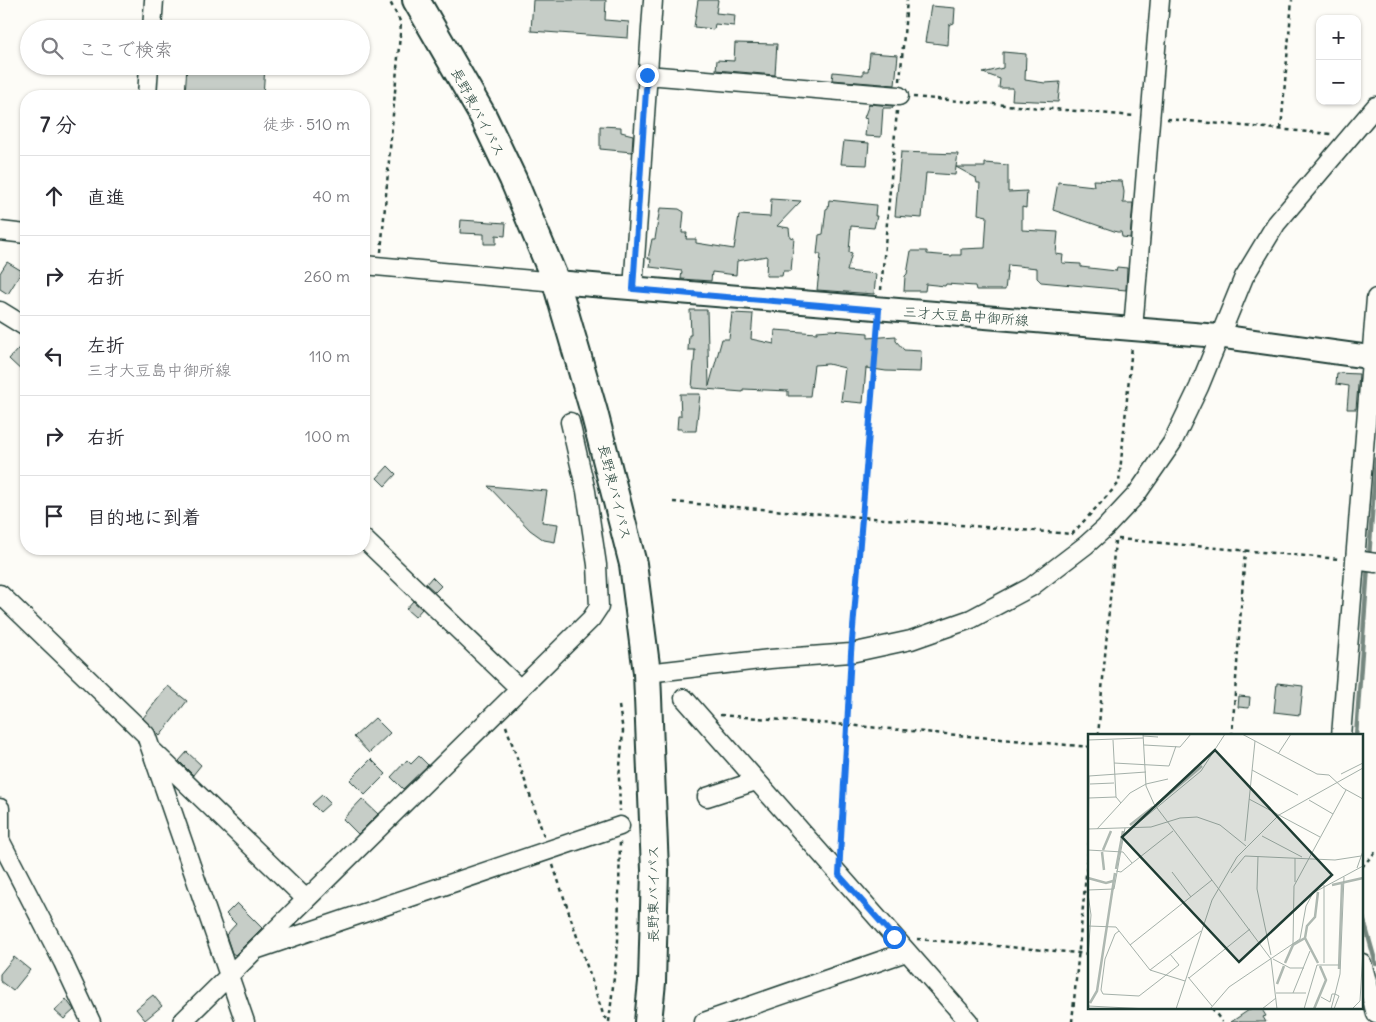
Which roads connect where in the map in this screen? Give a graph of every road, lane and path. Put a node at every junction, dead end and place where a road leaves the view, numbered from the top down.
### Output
1 (154, 0) edge
2 (388, 0) edge
3 (416, 0) edge
4 (653, 0) edge
5 (907, 0) edge
6 (1160, 0) edge
7 (1292, 0) edge
8 (153, 20) edge
9 (148, 75) edge
10 (647, 75) junction
11 (147, 90) edge
12 (899, 96) junction
13 (1376, 107) edge
14 (1150, 117) junction
15 (1281, 129) junction
16 (1350, 136) junction
17 (0, 231) edge
18 (20, 233) edge
19 (372, 265) edge
20 (556, 282) junction
21 (633, 289) junction
22 (1376, 298) edge
23 (879, 310) junction
24 (0, 311) edge
25 (20, 323) edge
26 (1133, 329) junction
27 (1218, 336) junction
28 (1373, 358) edge
29 (570, 422) dead end
30 (673, 502) dead end
31 (863, 517) junction
32 (370, 545) edge
33 (1245, 551) junction
34 (1355, 560) junction
35 (1376, 563) edge
36 (0, 594) edge
37 (851, 653) junction
38 (647, 673) junction
39 (520, 689) junction
40 (684, 698) dead end
41 (619, 706) dead end
42 (699, 713) junction
43 (846, 725) junction
44 (1098, 734) edge
45 (1232, 734) edge
46 (1341, 734) edge
47 (1088, 747) edge
48 (150, 748) junction
49 (756, 781) junction
50 (707, 797) dead end
51 (0, 808) edge
52 (620, 826) junction
53 (0, 842) edge
54 (1376, 851) edge
55 (1088, 855) edge
56 (1364, 865) edge
57 (839, 875) junction
58 (306, 899) junction
59 (894, 937) junction
60 (252, 951) junction
61 (906, 952) junction
62 (1079, 952) junction
63 (1088, 954) edge
64 (1364, 970) edge
65 (229, 974) junction
66 (1213, 1010) edge
67 (1376, 1014) edge
68 (91, 1022) edge
69 (182, 1022) edge
70 (245, 1022) edge
71 (609, 1022) edge
72 (648, 1022) edge
73 (704, 1022) edge
74 (968, 1022) edge
75 (1072, 1022) edge
76 (1222, 1022) edge

1 - 8 street
2 - 19 path
3 - 20 highway, 長野東バイパス
4 - 10 street
5 - 12 path
6 - 14 street
7 - 15 path
9 - 11 street
10 - 12 street
10 - 21 street
12 - 14 path
12 - 23 path
13 - 16 street
14 - 15 path
14 - 26 street
15 - 16 path
16 - 27 street
17 - 18 street
19 - 20 street
20 - 21 main road, 三才大豆島中御所線
20 - 38 highway, 長野東バイパス
21 - 23 main road, 三才大豆島中御所線
22 - 28 street
23 - 26 main road, 三才大豆島中御所線
23 - 31 path
24 - 25 street
26 - 27 main road, 三才大豆島中御所線
26 - 31 path
27 - 28 main road, 三才大豆島中御所線
27 - 37 street
28 - 34 street
29 - 39 street
30 - 31 path
31 - 37 path
32 - 39 street
33 - 34 path
33 - 44 path
33 - 45 path
34 - 35 street
34 - 46 street
36 - 48 street
37 - 38 street
37 - 43 path
38 - 72 highway, 長野東バイパス
39 - 58 street
40 - 42 street
41 - 52 path
42 - 43 path
42 - 49 street
43 - 47 path
43 - 57 path
48 - 58 street
48 - 65 street
49 - 50 street
49 - 57 street
51 - 53 street
52 - 60 street
52 - 71 path
53 - 68 street
54 - 56 path
55 - 62 path
57 - 59 street
58 - 60 street
59 - 61 street
59 - 62 path
60 - 65 street
61 - 73 street
61 - 74 street
62 - 63 path
62 - 75 path
64 - 67 street
65 - 69 street
65 - 70 street
66 - 76 path

